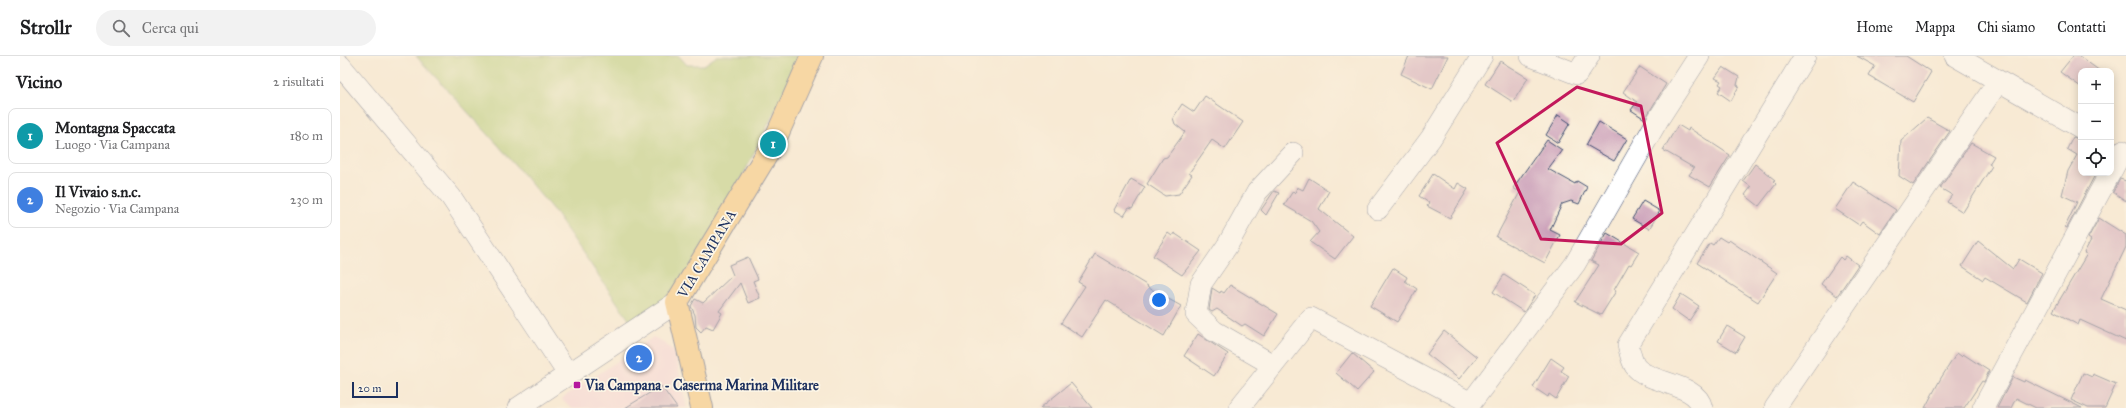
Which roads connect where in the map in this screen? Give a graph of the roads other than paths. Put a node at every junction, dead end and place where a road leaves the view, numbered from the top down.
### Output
1 (812, 56) edge
2 (1482, 56) edge
3 (1530, 56) edge
4 (1589, 56) edge
5 (1699, 56) edge
6 (1806, 56) edge
7 (1955, 56) edge
8 (340, 65) edge
9 (1998, 82) junction
10 (2078, 126) edge
11 (2120, 150) edge
12 (1293, 153) dead end
13 (2114, 165) edge
14 (2109, 176) edge
15 (1378, 209) dead end
16 (677, 302) junction
17 (1273, 364) junction
18 (568, 374) junction
19 (1469, 405) edge
20 (518, 408) edge
21 (702, 408) edge
22 (1239, 408) edge
23 (1702, 408) edge
24 (1775, 408) edge
25 (1983, 408) edge

1 - 16 main road, VIA CAMPANA
2 - 15 street
3 - 4 street
5 - 19 street
6 - 23 street
7 - 9 street
8 - 18 street
9 - 10 street
9 - 24 street
11 - 13 street
12 - 17 street
14 - 25 street
16 - 18 street, VIA CAMPANA
16 - 21 main road
17 - 19 street
17 - 22 street
18 - 20 street, VIA CAMPANA

